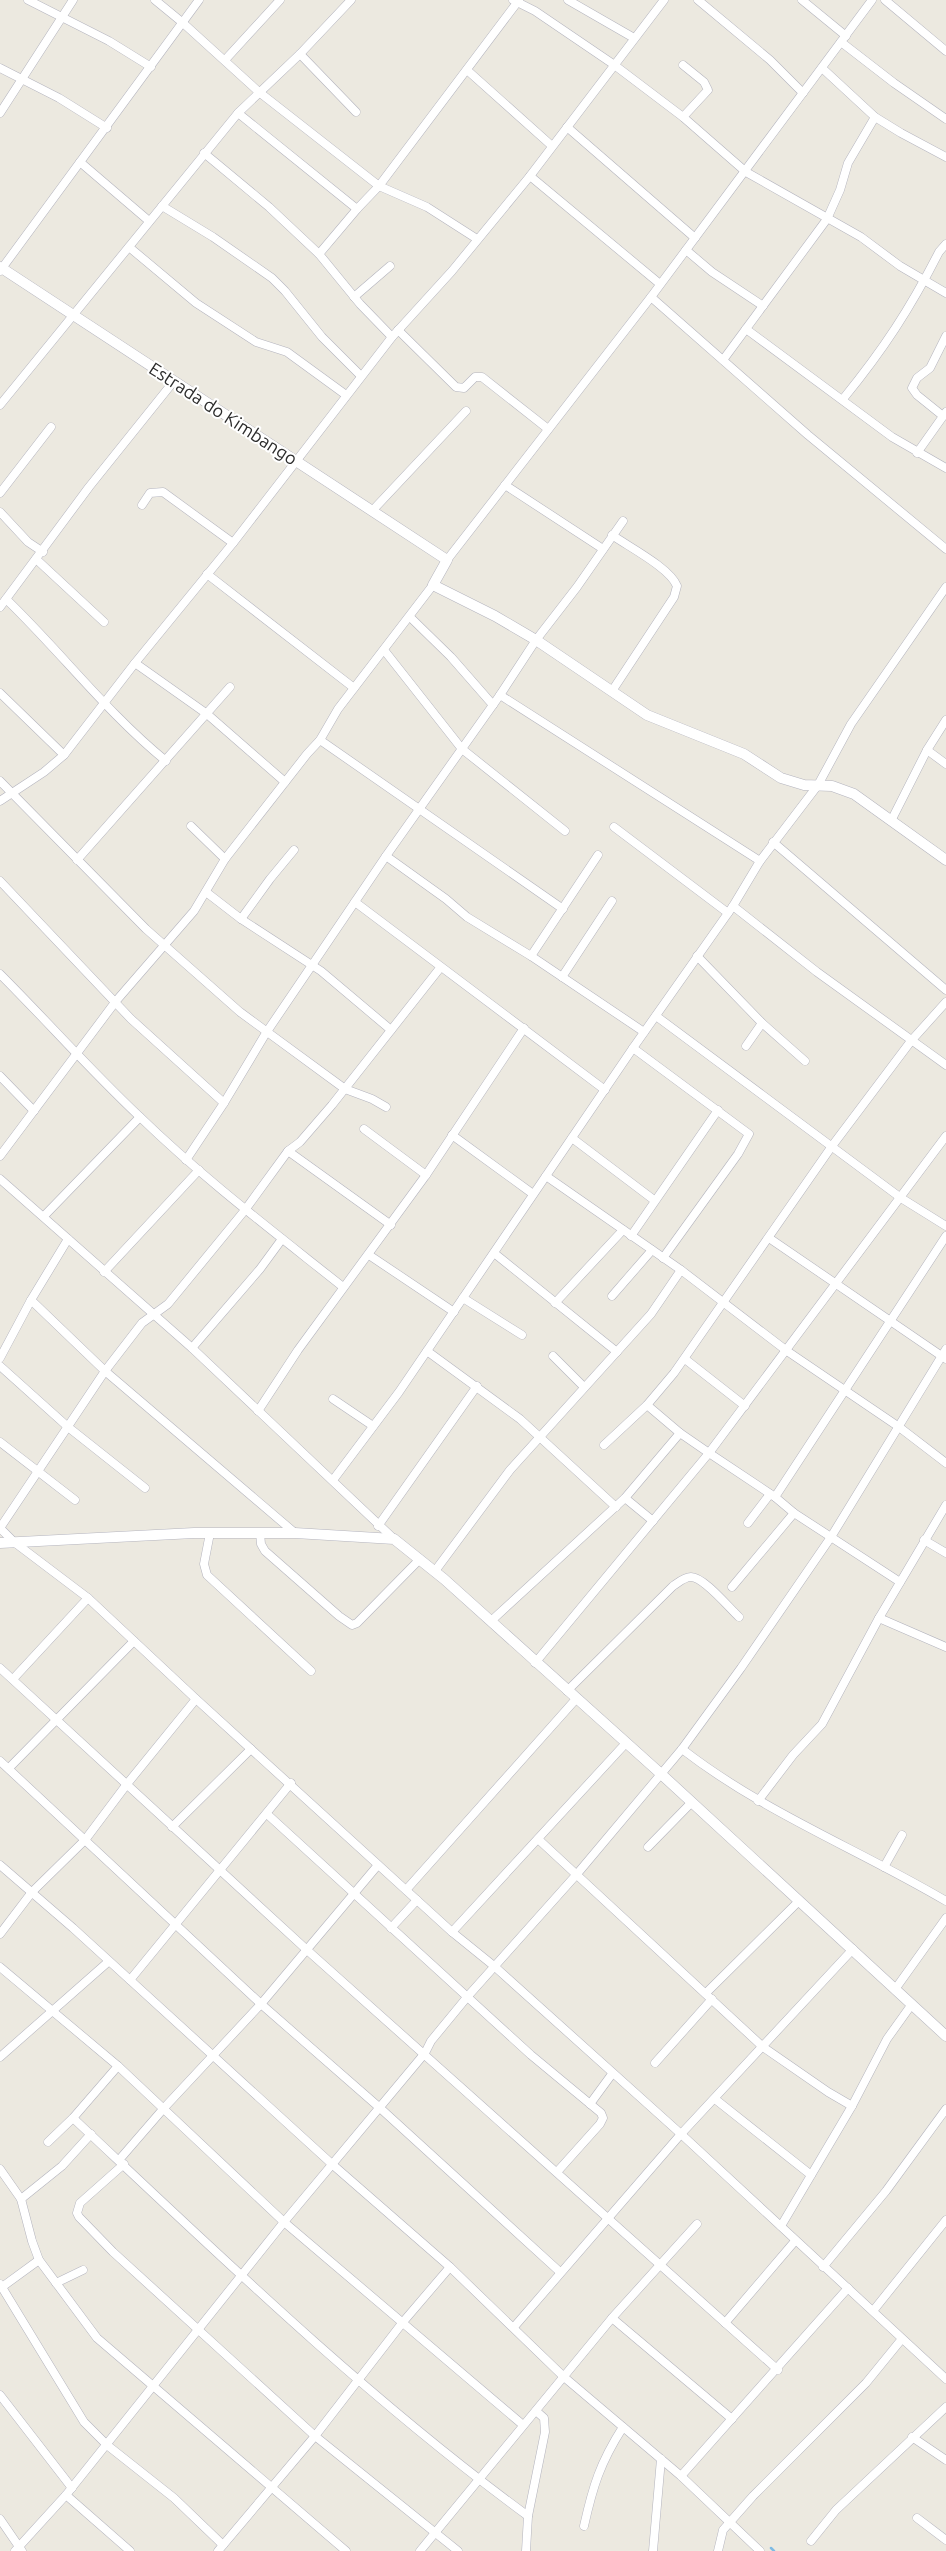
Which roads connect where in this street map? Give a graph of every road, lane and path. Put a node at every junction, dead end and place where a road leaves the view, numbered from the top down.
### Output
1 (28, 0) edge
2 (73, 0) edge
3 (155, 0) edge
4 (199, 0) edge
5 (280, 0) edge
6 (351, 0) edge
7 (568, 0) edge
8 (664, 0) edge
9 (698, 0) edge
10 (802, 0) edge
11 (872, 0) edge
12 (885, 0) edge
13 (517, 1) edge
14 (61, 18) junction
15 (184, 23) junction
16 (634, 38) junction
17 (843, 39) junction
18 (946, 51) edge
19 (300, 54) junction
20 (225, 60) junction
21 (613, 64) junction
22 (683, 65) dead end
23 (151, 67) junction
24 (0, 68) edge
25 (822, 68) junction
26 (467, 70) junction
27 (22, 80) junction
28 (258, 92) junction
29 (803, 93) junction
30 (356, 112) dead end
31 (0, 113) edge
32 (238, 113) junction
33 (683, 117) junction
34 (875, 117) junction
35 (946, 119) edge
36 (567, 127) junction
37 (107, 128) junction
38 (552, 146) junction
39 (204, 154) junction
40 (946, 157) edge
41 (80, 162) junction
42 (746, 172) junction
43 (530, 176) junction
44 (380, 186) junction
45 (162, 206) junction
46 (357, 209) junction
47 (826, 219) junction
48 (149, 221) junction
49 (695, 238) junction
50 (477, 239) junction
51 (946, 244) edge
52 (129, 247) junction
53 (686, 250) junction
54 (320, 254) junction
55 (390, 266) dead end
56 (1, 269) edge
57 (924, 281) junction
58 (660, 284) junction
59 (946, 293) edge
60 (354, 297) junction
61 (651, 297) junction
62 (763, 306) junction
63 (73, 316) junction
64 (746, 329) junction
65 (398, 330) junction
66 (946, 336) edge
67 (392, 337) junction
68 (723, 360) junction
69 (362, 376) junction
70 (174, 381) junction
71 (346, 395) junction
72 (844, 400) junction
73 (0, 405) edge
74 (466, 411) dead end
75 (945, 414) edge
76 (51, 427) dead end
77 (548, 429) junction
78 (917, 453) junction
79 (295, 461) junction
80 (946, 468) edge
81 (505, 485) junction
82 (0, 493) edge
83 (142, 505) dead end
84 (0, 512) edge
85 (372, 512) junction
86 (623, 521) dead end
87 (612, 535) junction
88 (233, 543) junction
89 (603, 549) junction
90 (946, 549) edge
91 (43, 552) junction
92 (36, 559) junction
93 (447, 560) junction
94 (207, 574) junction
95 (433, 585) junction
96 (946, 586) edge
97 (6, 599) junction
98 (0, 607) edge
99 (410, 617) junction
100 (104, 622) dead end
101 (536, 640) junction
102 (384, 650) junction
103 (135, 663) junction
104 (230, 687) dead end
105 (354, 688) junction
106 (612, 691) junction
107 (0, 693) edge
108 (500, 695) junction
109 (104, 702) junction
110 (494, 705) junction
111 (207, 714) junction
112 (946, 720) edge
113 (320, 740) junction
114 (462, 749) junction
115 (927, 750) junction
116 (64, 755) junction
117 (166, 761) junction
118 (946, 764) edge
119 (0, 781) edge
120 (286, 782) junction
121 (818, 785) junction
122 (12, 793) junction
123 (0, 800) edge
124 (419, 810) junction
125 (891, 820) junction
126 (191, 826) dead end
127 (614, 827) dead end
128 (566, 831) dead end
129 (773, 842) junction
130 (294, 850) dead end
131 (598, 855) dead end
132 (386, 856) junction
133 (225, 859) junction
134 (77, 860) junction
135 (946, 860) edge
136 (760, 861) junction
137 (0, 882) edge
138 (206, 892) junction
139 (612, 901) dead end
140 (355, 902) junction
141 (733, 906) junction
142 (564, 909) junction
143 (728, 913) junction
144 (242, 920) junction
145 (164, 944) junction
146 (531, 956) junction
147 (697, 956) junction
148 (313, 965) junction
149 (440, 968) junction
150 (0, 974) edge
151 (562, 977) junction
152 (946, 990) edge
153 (116, 1001) junction
154 (946, 1002) edge
155 (656, 1016) junction
156 (762, 1024) junction
157 (524, 1028) junction
158 (392, 1030) junction
159 (266, 1032) junction
160 (644, 1032) junction
161 (911, 1040) junction
162 (746, 1046) dead end
163 (633, 1048) junction
164 (77, 1055) junction
165 (805, 1061) dead end
166 (946, 1065) edge
167 (0, 1076) edge
168 (345, 1089) junction
169 (605, 1090) junction
170 (224, 1103) junction
171 (386, 1107) dead end
172 (718, 1110) junction
173 (34, 1111) junction
174 (140, 1117) junction
175 (364, 1129) dead end
176 (452, 1135) junction
177 (946, 1136) edge
178 (572, 1138) junction
179 (832, 1146) junction
180 (288, 1152) junction
181 (0, 1156) edge
182 (186, 1160) junction
183 (198, 1170) junction
184 (426, 1176) junction
185 (546, 1176) junction
186 (1, 1183) edge
187 (533, 1194) junction
188 (901, 1198) junction
189 (654, 1200) junction
190 (245, 1210) junction
191 (44, 1216) junction
192 (391, 1225) junction
193 (946, 1226) edge
194 (623, 1230) junction
195 (631, 1236) junction
196 (946, 1236) edge
197 (769, 1238) junction
198 (68, 1239) junction
199 (282, 1239) junction
200 (652, 1250) junction
201 (494, 1253) junction
202 (369, 1255) junction
203 (663, 1258) junction
204 (681, 1270) junction
205 (104, 1272) junction
206 (835, 1285) junction
207 (343, 1287) junction
208 (612, 1296) dead end
209 (463, 1298) junction
210 (31, 1300) junction
211 (723, 1301) junction
212 (554, 1303) junction
213 (454, 1312) junction
214 (153, 1315) junction
215 (891, 1322) junction
216 (522, 1335) dead end
217 (192, 1348) junction
218 (946, 1349) edge
219 (427, 1351) junction
220 (786, 1351) junction
221 (617, 1352) junction
222 (554, 1356) dead end
223 (0, 1358) edge
224 (685, 1358) junction
225 (944, 1358) edge
226 (0, 1366) edge
227 (105, 1370) junction
228 (477, 1386) junction
229 (584, 1386) junction
230 (845, 1393) junction
231 (333, 1399) dead end
232 (647, 1405) junction
233 (745, 1406) junction
234 (258, 1411) junction
235 (372, 1426) junction
236 (68, 1427) junction
237 (899, 1427) junction
238 (680, 1433) junction
239 (540, 1436) junction
240 (0, 1442) edge
241 (604, 1445) dead end
242 (709, 1454) junction
243 (946, 1463) edge
244 (38, 1472) junction
245 (333, 1480) junction
246 (145, 1488) dead end
247 (772, 1496) junction
248 (625, 1498) junction
249 (75, 1500) dead end
250 (946, 1505) edge
251 (616, 1507) junction
252 (794, 1513) junction
253 (654, 1521) junction
254 (748, 1523) dead end
255 (378, 1526) junction
256 (0, 1528) edge
257 (210, 1533) junction
258 (260, 1533) junction
259 (295, 1534) junction
260 (830, 1537) junction
261 (394, 1539) junction
262 (924, 1540) junction
263 (14, 1542) junction
264 (0, 1543) edge
265 (946, 1553) edge
266 (420, 1559) junction
267 (435, 1571) junction
268 (900, 1582) junction
269 (732, 1587) dead end
270 (88, 1598) junction
271 (739, 1617) dead end
272 (879, 1618) junction
273 (491, 1621) junction
274 (134, 1641) junction
275 (946, 1647) edge
276 (536, 1663) junction
277 (0, 1668) edge
278 (311, 1671) dead end
279 (14, 1678) junction
280 (567, 1691) junction
281 (576, 1699) junction
282 (196, 1700) junction
283 (57, 1721) junction
284 (626, 1744) junction
285 (251, 1749) junction
286 (682, 1749) junction
287 (0, 1760) edge
288 (9, 1768) junction
289 (660, 1773) junction
290 (291, 1783) junction
291 (127, 1784) junction
292 (758, 1801) junction
293 (692, 1802) junction
294 (267, 1814) junction
295 (172, 1827) junction
296 (902, 1835) dead end
297 (538, 1839) junction
298 (85, 1840) junction
299 (648, 1847) dead end
300 (0, 1865) edge
301 (378, 1865) junction
302 (884, 1867) junction
303 (220, 1870) junction
304 (577, 1874) junction
305 (406, 1890) junction
306 (32, 1892) junction
307 (353, 1894) junction
308 (416, 1900) junction
309 (798, 1901) junction
310 (946, 1901) edge
311 (946, 1918) edge
312 (176, 1922) junction
313 (391, 1928) junction
314 (452, 1932) junction
315 (0, 1934) edge
316 (853, 1949) junction
317 (307, 1950) junction
318 (108, 1962) junction
319 (494, 1966) junction
320 (0, 1967) edge
321 (130, 1980) junction
322 (896, 1988) junction
323 (468, 1996) junction
324 (709, 1996) junction
325 (262, 2004) junction
326 (912, 2004) junction
327 (53, 2011) junction
328 (946, 2036) edge
329 (763, 2046) junction
330 (425, 2054) junction
331 (213, 2055) junction
332 (0, 2057) edge
333 (655, 2063) dead end
334 (118, 2066) junction
335 (612, 2074) junction
336 (715, 2099) junction
337 (590, 2104) junction
338 (852, 2106) junction
339 (164, 2108) junction
340 (380, 2108) junction
341 (946, 2108) edge
342 (73, 2118) junction
343 (91, 2134) junction
344 (681, 2134) junction
345 (48, 2142) dead end
346 (121, 2162) junction
347 (332, 2165) junction
348 (0, 2169) edge
349 (557, 2172) junction
350 (811, 2175) junction
351 (21, 2199) junction
352 (610, 2219) junction
353 (946, 2220) edge
354 (284, 2222) junction
355 (697, 2224) dead end
356 (781, 2226) junction
357 (795, 2241) junction
358 (40, 2260) junction
359 (660, 2265) junction
360 (823, 2267) junction
361 (450, 2268) junction
362 (83, 2270) dead end
363 (560, 2272) junction
364 (243, 2277) junction
365 (56, 2283) junction
366 (1, 2285) edge
367 (848, 2288) junction
368 (873, 2310) junction
369 (612, 2318) junction
370 (403, 2322) junction
371 (725, 2323) junction
372 (514, 2327) junction
373 (197, 2330) junction
374 (902, 2340) junction
375 (778, 2370) junction
376 (564, 2377) junction
377 (358, 2378) junction
378 (946, 2379) edge
379 (151, 2386) junction
380 (0, 2395) edge
381 (946, 2407) edge
382 (536, 2411) junction
383 (732, 2420) junction
384 (523, 2425) junction
385 (622, 2427) junction
386 (315, 2436) junction
387 (912, 2437) junction
388 (107, 2445) junction
389 (661, 2459) junction
390 (946, 2460) edge
391 (681, 2476) junction
392 (478, 2479) junction
393 (272, 2487) junction
394 (72, 2488) junction
395 (66, 2495) junction
396 (528, 2516) junction
397 (917, 2518) dead end
398 (0, 2519) edge
399 (730, 2522) junction
400 (584, 2526) dead end
401 (435, 2532) junction
402 (946, 2540) edge
403 (811, 2541) dead end
404 (220, 2548) edge
405 (18, 2550) edge
406 (130, 2551) edge
407 (346, 2551) edge
408 (420, 2551) edge
409 (458, 2551) edge
410 (526, 2551) edge
411 (653, 2551) edge
412 (718, 2551) edge
413 (760, 2551) edge

1 - 14 street
2 - 14 street
3 - 15 street
4 - 15 street
5 - 20 street
6 - 19 street
7 - 16 street
8 - 16 street
9 - 29 street
10 - 17 street
11 - 17 street
12 - 18 street
13 - 21 street
13 - 26 street
14 - 23 street
14 - 27 street
15 - 20 street
15 - 23 street
16 - 21 street
17 - 25 street
17 - 35 street
19 - 28 street
19 - 30 street
20 - 28 street
21 - 33 street
21 - 36 street
22 - 33 street
23 - 37 street
24 - 27 street
25 - 29 street
25 - 34 street
26 - 38 street
26 - 44 street
27 - 31 street
27 - 37 street
28 - 32 street
28 - 44 street
29 - 42 street
32 - 39 street
32 - 46 street
33 - 42 street
34 - 40 street
34 - 47 street
36 - 38 street
36 - 49 street
37 - 41 street
38 - 43 street
39 - 45 street
39 - 54 street
41 - 48 street
41 - 56 street
42 - 47 street
42 - 49 street
43 - 50 street
43 - 58 street
44 - 46 street
44 - 50 street
45 - 48 street
45 - 69 street
46 - 54 street
47 - 57 street
47 - 62 street
48 - 52 street
49 - 53 street
50 - 65 street
51 - 57 street
52 - 63 street
52 - 71 street
53 - 58 street
53 - 62 street
54 - 60 street
55 - 60 street
56 - 63 street, Estrada do Kimbango
57 - 59 street
57 - 72 street
58 - 61 street
60 - 67 street
61 - 68 street
61 - 77 street
62 - 64 street
63 - 70 street, Estrada do Kimbango
63 - 73 street
64 - 68 street
64 - 72 street
65 - 67 street
65 - 77 street
66 - 75 street
67 - 69 street
68 - 90 street
69 - 71 street
70 - 79 street, Estrada do Kimbango
70 - 91 street
71 - 79 street
72 - 78 street
74 - 85 street
75 - 78 street
76 - 82 street
77 - 81 street
78 - 80 street
79 - 85 street, Estrada do Kimbango
79 - 88 street
81 - 89 street
81 - 93 street
83 - 88 street
84 - 91 street
85 - 93 street, Estrada do Kimbango
86 - 87 street
87 - 89 street
87 - 106 street
88 - 94 street
89 - 101 street
91 - 92 street
92 - 97 street
92 - 100 street
93 - 95 street
94 - 103 street
94 - 105 street
95 - 99 street
95 - 101 street
96 - 121 street
97 - 98 street
97 - 109 street
99 - 102 street
99 - 110 street
101 - 106 street
101 - 108 street
102 - 105 street
102 - 114 street
103 - 109 street
103 - 111 street
104 - 111 street
105 - 113 street
106 - 121 street
107 - 116 street
108 - 110 street
108 - 136 street
109 - 116 street
109 - 117 street
110 - 114 street
111 - 117 street
111 - 120 street
112 - 115 street
113 - 120 street
113 - 124 street
114 - 124 street
114 - 128 street
115 - 118 street
115 - 125 street
116 - 122 street
117 - 134 street
119 - 122 street
120 - 133 street
121 - 125 street
121 - 129 street
122 - 123 street
122 - 134 street
124 - 132 street
124 - 142 street
125 - 135 street
126 - 133 street
127 - 143 street
129 - 136 street
129 - 152 street
130 - 144 street
131 - 142 street
132 - 140 street
132 - 146 street
133 - 138 street
134 - 145 street
136 - 141 street
137 - 153 street
138 - 144 street
138 - 145 street
139 - 151 street
140 - 148 street
140 - 149 street
141 - 143 street
141 - 161 street
142 - 146 street
143 - 147 street
144 - 148 street
145 - 153 street
145 - 159 street
146 - 151 street
147 - 155 street
147 - 156 street
148 - 158 street
148 - 159 street
149 - 157 street
149 - 158 street
150 - 164 street
151 - 160 street
153 - 164 street
153 - 170 street
154 - 161 street
155 - 160 street
155 - 179 street
156 - 162 street
156 - 165 street
157 - 169 street
157 - 176 street
158 - 168 street
159 - 168 street
159 - 170 street
160 - 163 street
161 - 166 street
161 - 179 street
163 - 169 street
163 - 172 street
164 - 173 street
164 - 174 street
167 - 173 street
168 - 171 street
168 - 180 street
169 - 178 street
170 - 182 street
172 - 189 street
172 - 203 street
173 - 181 street
174 - 182 street
174 - 191 street
175 - 184 street
176 - 184 street
176 - 187 street
177 - 188 street
178 - 185 street
178 - 189 street
179 - 188 street
179 - 197 street
180 - 190 street
180 - 192 street
182 - 183 street
183 - 190 street
183 - 205 street
184 - 192 street
185 - 187 street
185 - 194 street
186 - 191 street
187 - 201 street
188 - 193 street
188 - 206 street
189 - 195 street
190 - 199 street
190 - 214 street
191 - 198 street
192 - 202 street
194 - 195 street
194 - 212 street
195 - 200 street
196 - 215 street
197 - 206 street
197 - 211 street
198 - 205 street
198 - 210 street
199 - 207 street
199 - 217 street
200 - 203 street
200 - 208 street
201 - 209 street
201 - 212 street
202 - 207 street
202 - 213 street
203 - 204 street
204 - 211 street
204 - 221 street
205 - 214 street
206 - 215 street
206 - 220 street
207 - 234 street
209 - 213 street
209 - 216 street
210 - 223 street
210 - 227 street
211 - 220 street
211 - 224 street
212 - 221 street
213 - 219 street
214 - 217 street
214 - 227 street
215 - 225 street
215 - 230 street
217 - 234 street
218 - 225 street
219 - 228 street
219 - 235 street
220 - 230 street
220 - 233 street
221 - 229 street
222 - 229 street
224 - 232 street
224 - 233 street
225 - 237 street
226 - 236 street
227 - 236 street
227 - 259 street
228 - 239 street
228 - 255 street
229 - 239 street
230 - 237 street
230 - 247 street
231 - 235 street
232 - 238 street
232 - 241 street
233 - 242 street
234 - 245 street
235 - 245 street
236 - 244 street
236 - 246 street
237 - 243 street
237 - 260 street
238 - 242 street
238 - 248 street
239 - 251 street
239 - 267 street
240 - 244 street
242 - 247 street
242 - 253 street
244 - 249 street
244 - 256 street
245 - 255 street
247 - 252 street
247 - 254 street
248 - 251 street
248 - 253 street
250 - 262 street
251 - 273 street
252 - 260 street
252 - 269 street
253 - 276 street
255 - 261 street
256 - 263 street
257 - 258 street
257 - 263 street
257 - 278 street
258 - 259 street
258 - 266 street
259 - 261 street
260 - 268 street
260 - 286 street
261 - 266 street
262 - 265 street
262 - 268 street
263 - 264 street
263 - 270 street
266 - 267 street
267 - 273 street
268 - 272 street
270 - 274 street
270 - 279 street
271 - 280 street
272 - 275 street
272 - 292 street
273 - 276 street
274 - 282 street
274 - 283 street
276 - 280 street
277 - 279 street
279 - 283 street
280 - 281 street
281 - 284 street
281 - 305 street
282 - 285 street
282 - 291 street
283 - 288 street
283 - 291 street
284 - 289 street
284 - 297 street
285 - 290 street
285 - 295 street
286 - 289 street
286 - 292 street
287 - 288 street
288 - 298 street
289 - 293 street
289 - 304 street
290 - 294 street
290 - 301 street
291 - 295 street
291 - 298 street
292 - 302 street
293 - 299 street
293 - 309 street
294 - 303 street
294 - 307 street
295 - 303 street
296 - 302 street
297 - 304 street
297 - 314 street
298 - 306 street
298 - 312 street
300 - 306 street
301 - 305 street
301 - 307 street
302 - 310 street
303 - 312 street
303 - 317 street
304 - 319 street
304 - 324 street
305 - 308 street
306 - 315 street
306 - 318 street
307 - 313 street
307 - 317 street
308 - 313 street
308 - 314 street
309 - 316 street
309 - 324 street
311 - 322 street
312 - 321 street
312 - 325 street
313 - 323 street
314 - 319 street
316 - 322 street
316 - 329 street
317 - 325 street
317 - 330 street
318 - 321 street
318 - 327 street
319 - 323 street
319 - 335 street
320 - 327 street
321 - 331 street
322 - 326 street
323 - 330 street
323 - 337 street
324 - 329 street
324 - 333 street
325 - 331 street
325 - 340 street
326 - 328 street
326 - 338 street
327 - 332 street
327 - 334 street
329 - 336 street
329 - 338 street
330 - 340 street
330 - 349 street
331 - 339 street
331 - 347 street
334 - 339 street
334 - 342 street
335 - 337 street
335 - 344 street
336 - 344 street
336 - 350 street
337 - 349 street
338 - 350 street
339 - 346 street
339 - 354 street
340 - 347 street
340 - 363 street
341 - 360 street
342 - 343 street
342 - 345 street
343 - 346 street
343 - 351 street
344 - 352 street
344 - 356 street
346 - 364 street
346 - 373 street
347 - 354 street
347 - 361 street
348 - 351 street
349 - 352 street
350 - 356 street
351 - 358 street
352 - 359 street
352 - 363 street
353 - 368 street
354 - 364 street
354 - 370 street
355 - 359 street
356 - 357 street
357 - 360 street
357 - 371 street
358 - 365 street
358 - 366 street
359 - 369 street
359 - 371 street
360 - 367 street
361 - 370 street
361 - 372 street
362 - 365 street
363 - 372 street
364 - 373 street
364 - 377 street
365 - 379 street
366 - 388 street
367 - 368 street
367 - 375 street
368 - 374 street
369 - 376 street
369 - 383 street
370 - 377 street
370 - 384 street
371 - 375 street
372 - 376 street
373 - 379 street
373 - 386 street
374 - 378 street
374 - 399 street
375 - 383 street
376 - 382 street
376 - 385 street
377 - 386 street
377 - 392 street
379 - 388 street
379 - 393 street
380 - 394 street
381 - 387 street
382 - 384 street
382 - 396 street
383 - 391 street
384 - 392 street
385 - 389 street
385 - 400 street
386 - 393 street
386 - 401 street
387 - 390 street
387 - 403 street
388 - 394 street
388 - 404 street
389 - 391 street
389 - 411 street
391 - 399 street
392 - 396 street
392 - 401 street
393 - 404 street
393 - 407 street
394 - 395 street
395 - 405 street
395 - 406 street
396 - 410 street
397 - 402 street
398 - 405 street
399 - 412 street
399 - 413 street
401 - 408 street
401 - 409 street

